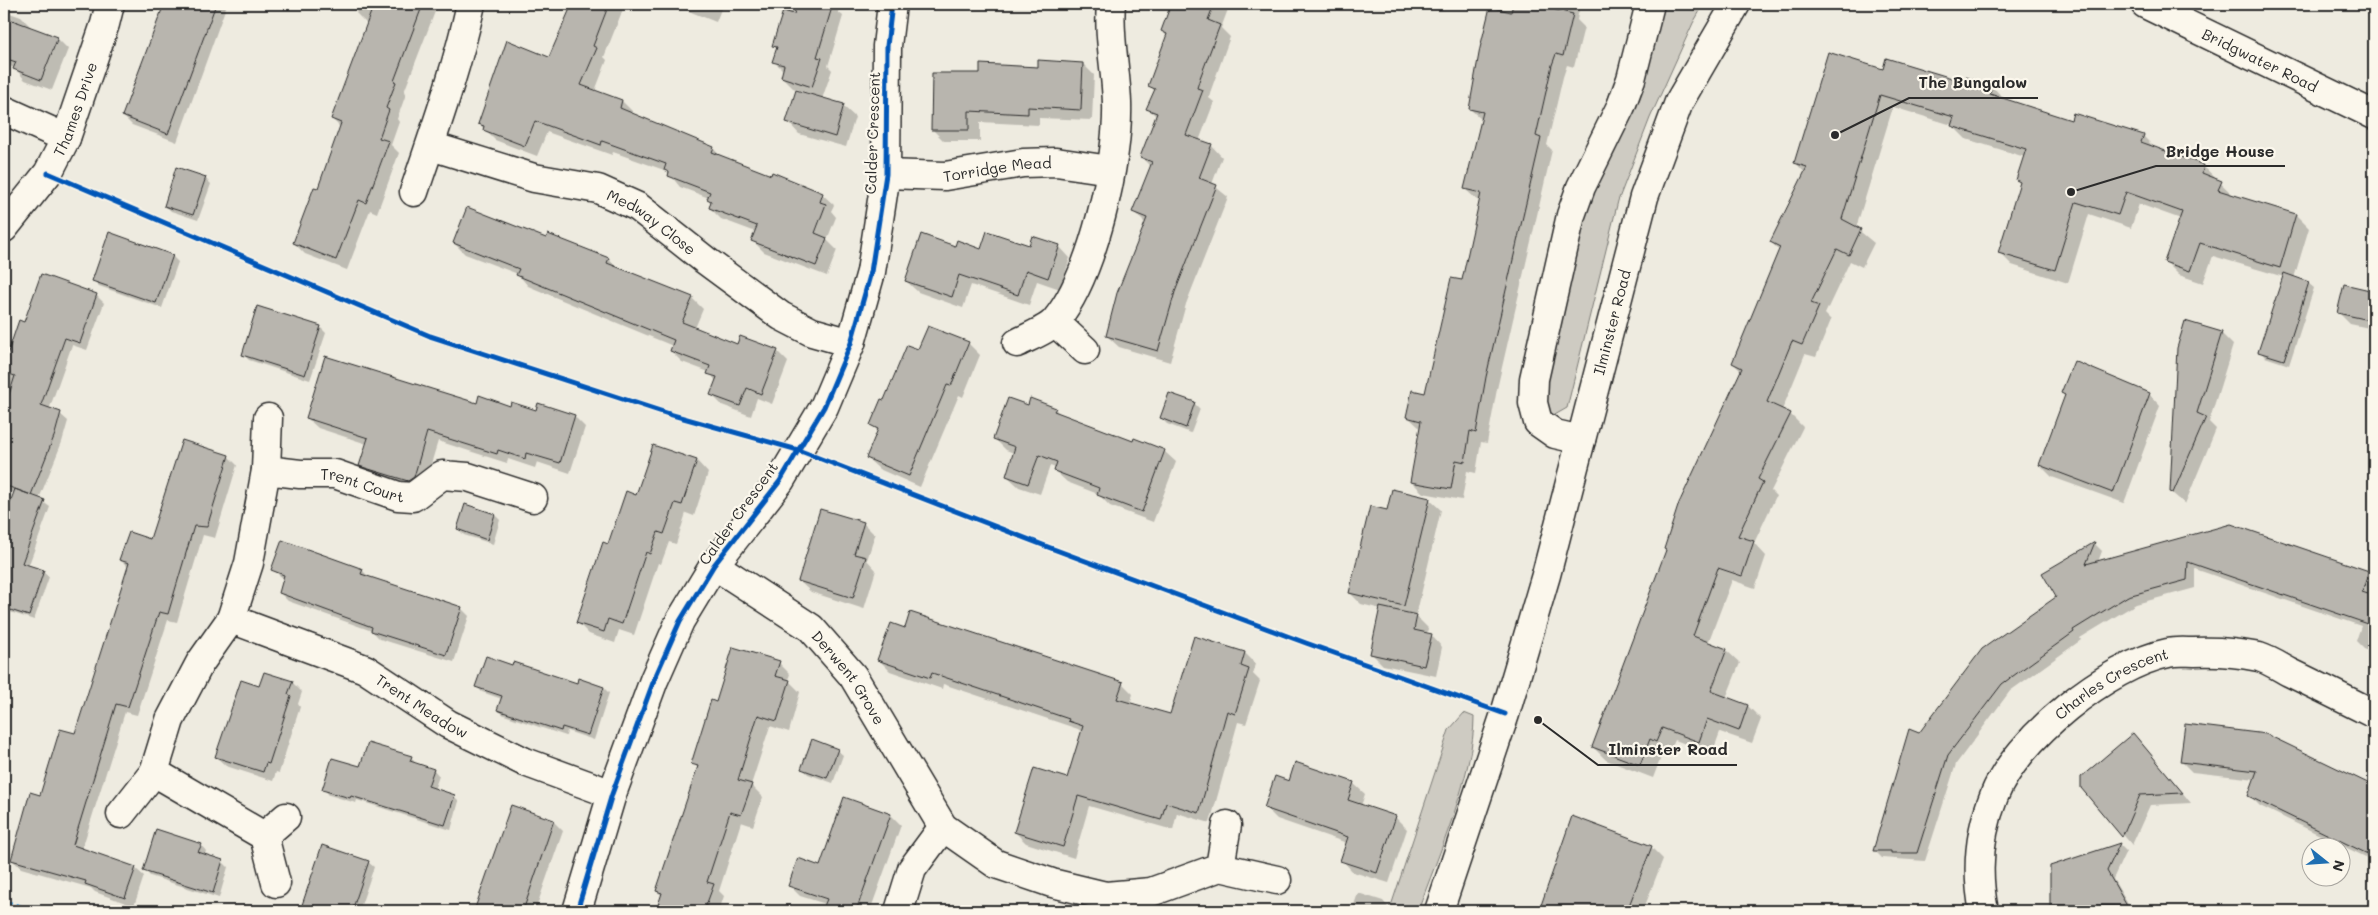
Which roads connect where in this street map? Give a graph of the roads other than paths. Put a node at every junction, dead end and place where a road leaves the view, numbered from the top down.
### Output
1 (110, 4) edge
2 (471, 4) edge
3 (892, 4) edge
4 (1110, 4) edge
5 (1650, 4) edge
6 (1736, 4) edge
7 (2145, 4) edge
8 (4, 110) edge
9 (2374, 115) edge
10 (66, 138) junction
11 (431, 146) junction
12 (1110, 170) junction
13 (886, 174) junction
14 (414, 192) dead end
15 (4, 228) edge
16 (1055, 322) junction
17 (851, 343) junction
18 (1017, 343) dead end
19 (1085, 350) dead end
20 (268, 418) dead end
21 (1581, 440) junction
22 (266, 470) junction
23 (533, 498) dead end
24 (714, 565) junction
25 (231, 619) junction
26 (2374, 714) edge
27 (154, 772) junction
28 (612, 794) junction
29 (121, 814) dead end
30 (286, 817) dead end
31 (1227, 825) dead end
32 (943, 827) junction
33 (264, 836) junction
34 (1220, 866) junction
35 (1277, 880) dead end
36 (276, 883) dead end
37 (577, 911) edge
38 (899, 911) edge
39 (1439, 911) edge
40 (1984, 911) edge

1 - 10 street, Thames Drive
2 - 11 street
3 - 13 street, Calder Crescent
4 - 12 street
5 - 21 street
6 - 21 street, Ilminster Road
7 - 9 street, Bridgwater Road
8 - 10 street
10 - 15 street, Thames Drive
11 - 14 street
11 - 17 street, Medway Close
12 - 13 street, Torridge Mead
12 - 16 street
13 - 17 street, Calder Crescent
16 - 18 street
16 - 19 street
17 - 24 street, Calder Crescent
20 - 22 street
21 - 39 street, Ilminster Road
22 - 23 street, Trent Court
22 - 25 street
24 - 28 street, Calder Crescent
24 - 32 street, Derwent Grove
25 - 27 street
25 - 28 street, Trent Meadow
26 - 40 street, Charles Crescent
27 - 29 street
27 - 33 street
28 - 37 street, Calder Crescent
30 - 33 street
31 - 34 street
32 - 34 street, Derwent Grove
32 - 38 street
33 - 36 street
34 - 35 street

